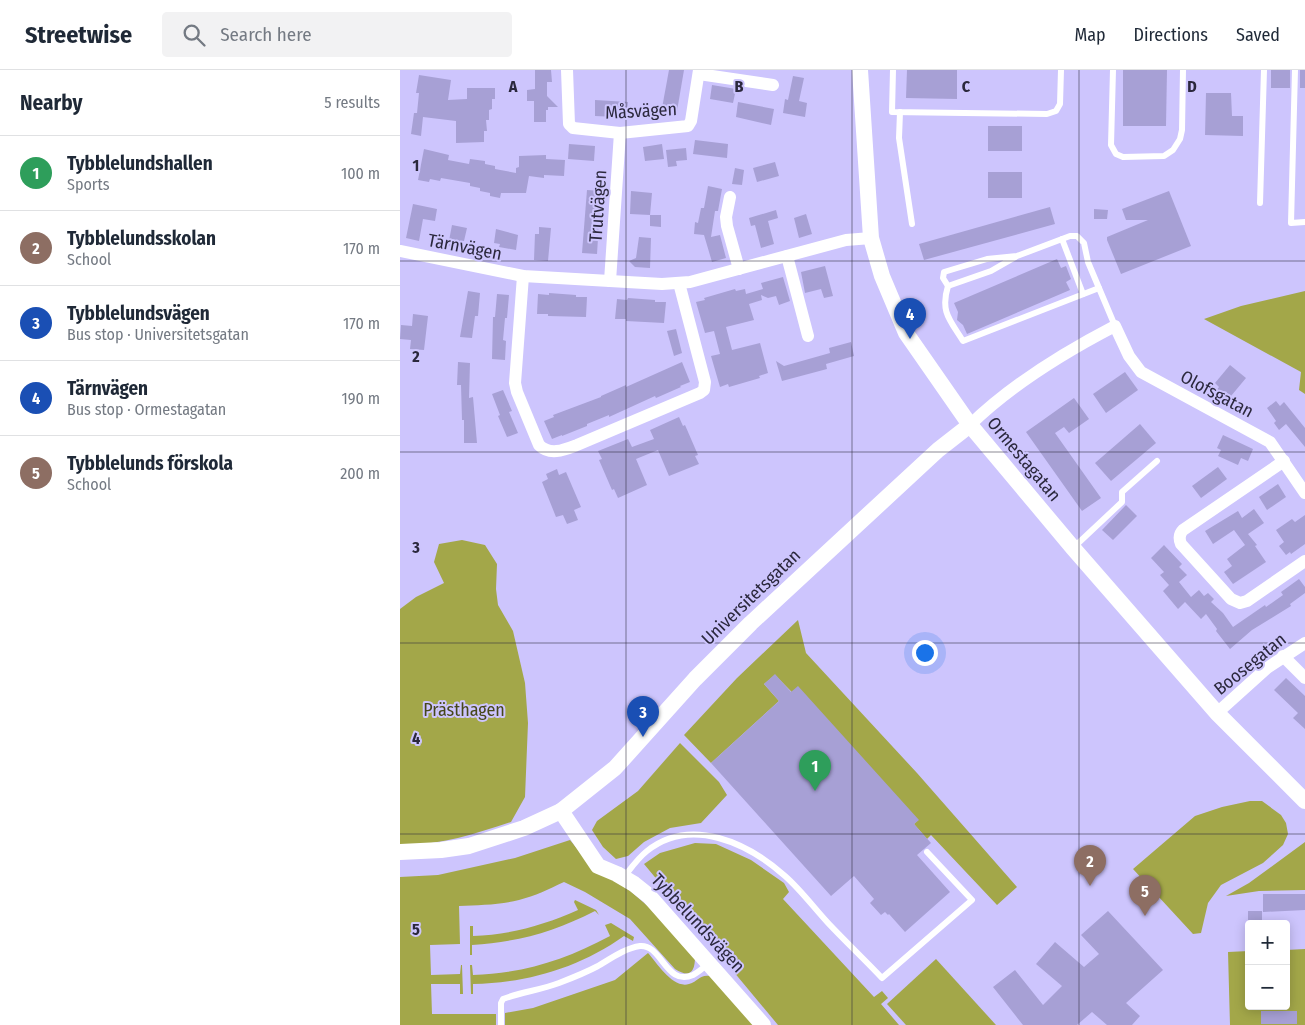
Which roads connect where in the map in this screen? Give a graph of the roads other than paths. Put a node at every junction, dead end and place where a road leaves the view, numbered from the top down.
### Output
1 (567, 70) edge
2 (860, 70) edge
3 (893, 70) edge
4 (1061, 70) edge
5 (1113, 70) edge
6 (1183, 70) edge
7 (1264, 70) edge
8 (1295, 70) edge
9 (699, 72) edge
10 (773, 85) dead end
11 (900, 112) junction
12 (620, 133) junction
13 (730, 197) dead end
14 (1260, 203) dead end
15 (1305, 222) edge
16 (912, 224) dead end
17 (871, 238) junction
18 (1062, 239) junction
19 (400, 252) edge
20 (787, 256) junction
21 (1017, 256) junction
22 (739, 269) junction
23 (523, 276) junction
24 (610, 281) junction
25 (678, 283) junction
26 (948, 286) junction
27 (1099, 288) junction
28 (1083, 294) junction
29 (1115, 326) junction
30 (808, 336) dead end
31 (970, 425) junction
32 (1157, 461) dead end
33 (1284, 462) junction
34 (1305, 493) edge
35 (1073, 548) junction
36 (1305, 561) edge
37 (1305, 643) edge
38 (1283, 656) junction
39 (1305, 678) edge
40 (1218, 713) junction
41 (1305, 801) edge
42 (561, 811) junction
43 (400, 852) edge
44 (927, 852) dead end
45 (624, 878) junction
46 (709, 963) junction
47 (501, 1025) edge
48 (763, 1025) edge

1 - 12 street, Måsvägen
2 - 17 street, Ormestagatan
3 - 11 lane
4 - 11 lane
5 - 6 lane
7 - 14 lane
8 - 15 lane
9 - 10 street, Måsvägen
9 - 12 street, Måsvägen
11 - 16 lane
12 - 24 street, Trutvägen
13 - 22 street
17 - 20 street, Tärnvägen
17 - 31 street, Ormestagatan
18 - 21 lane
18 - 27 lane
18 - 28 lane
19 - 23 street, Tärnvägen
20 - 22 street, Tärnvägen
20 - 30 street
21 - 26 lane
21 - 26 lane
22 - 25 street, Tärnvägen
23 - 24 street, Tärnvägen
23 - 25 street, Tärnvägen
24 - 25 street, Tärnvägen
26 - 28 lane
27 - 28 lane
27 - 29 lane
29 - 31 street, Universitetsgatan
29 - 33 street, Olofsgatan
31 - 35 street, Ormestagatan
31 - 42 street, Universitetsgatan
32 - 35 lane
33 - 34 street, Olofsgatan
33 - 36 street
35 - 40 street, Ormestagatan
37 - 38 street, Boosegatan
38 - 39 street
38 - 40 street, Boosegatan
40 - 41 street, Ormestagatan
42 - 43 street, Universitetsgatan
42 - 45 street, Tybbelundsvägen
44 - 45 lane
45 - 46 street, Tybbelundsvägen
46 - 47 lane
46 - 48 street, Tybbelundsvägen

